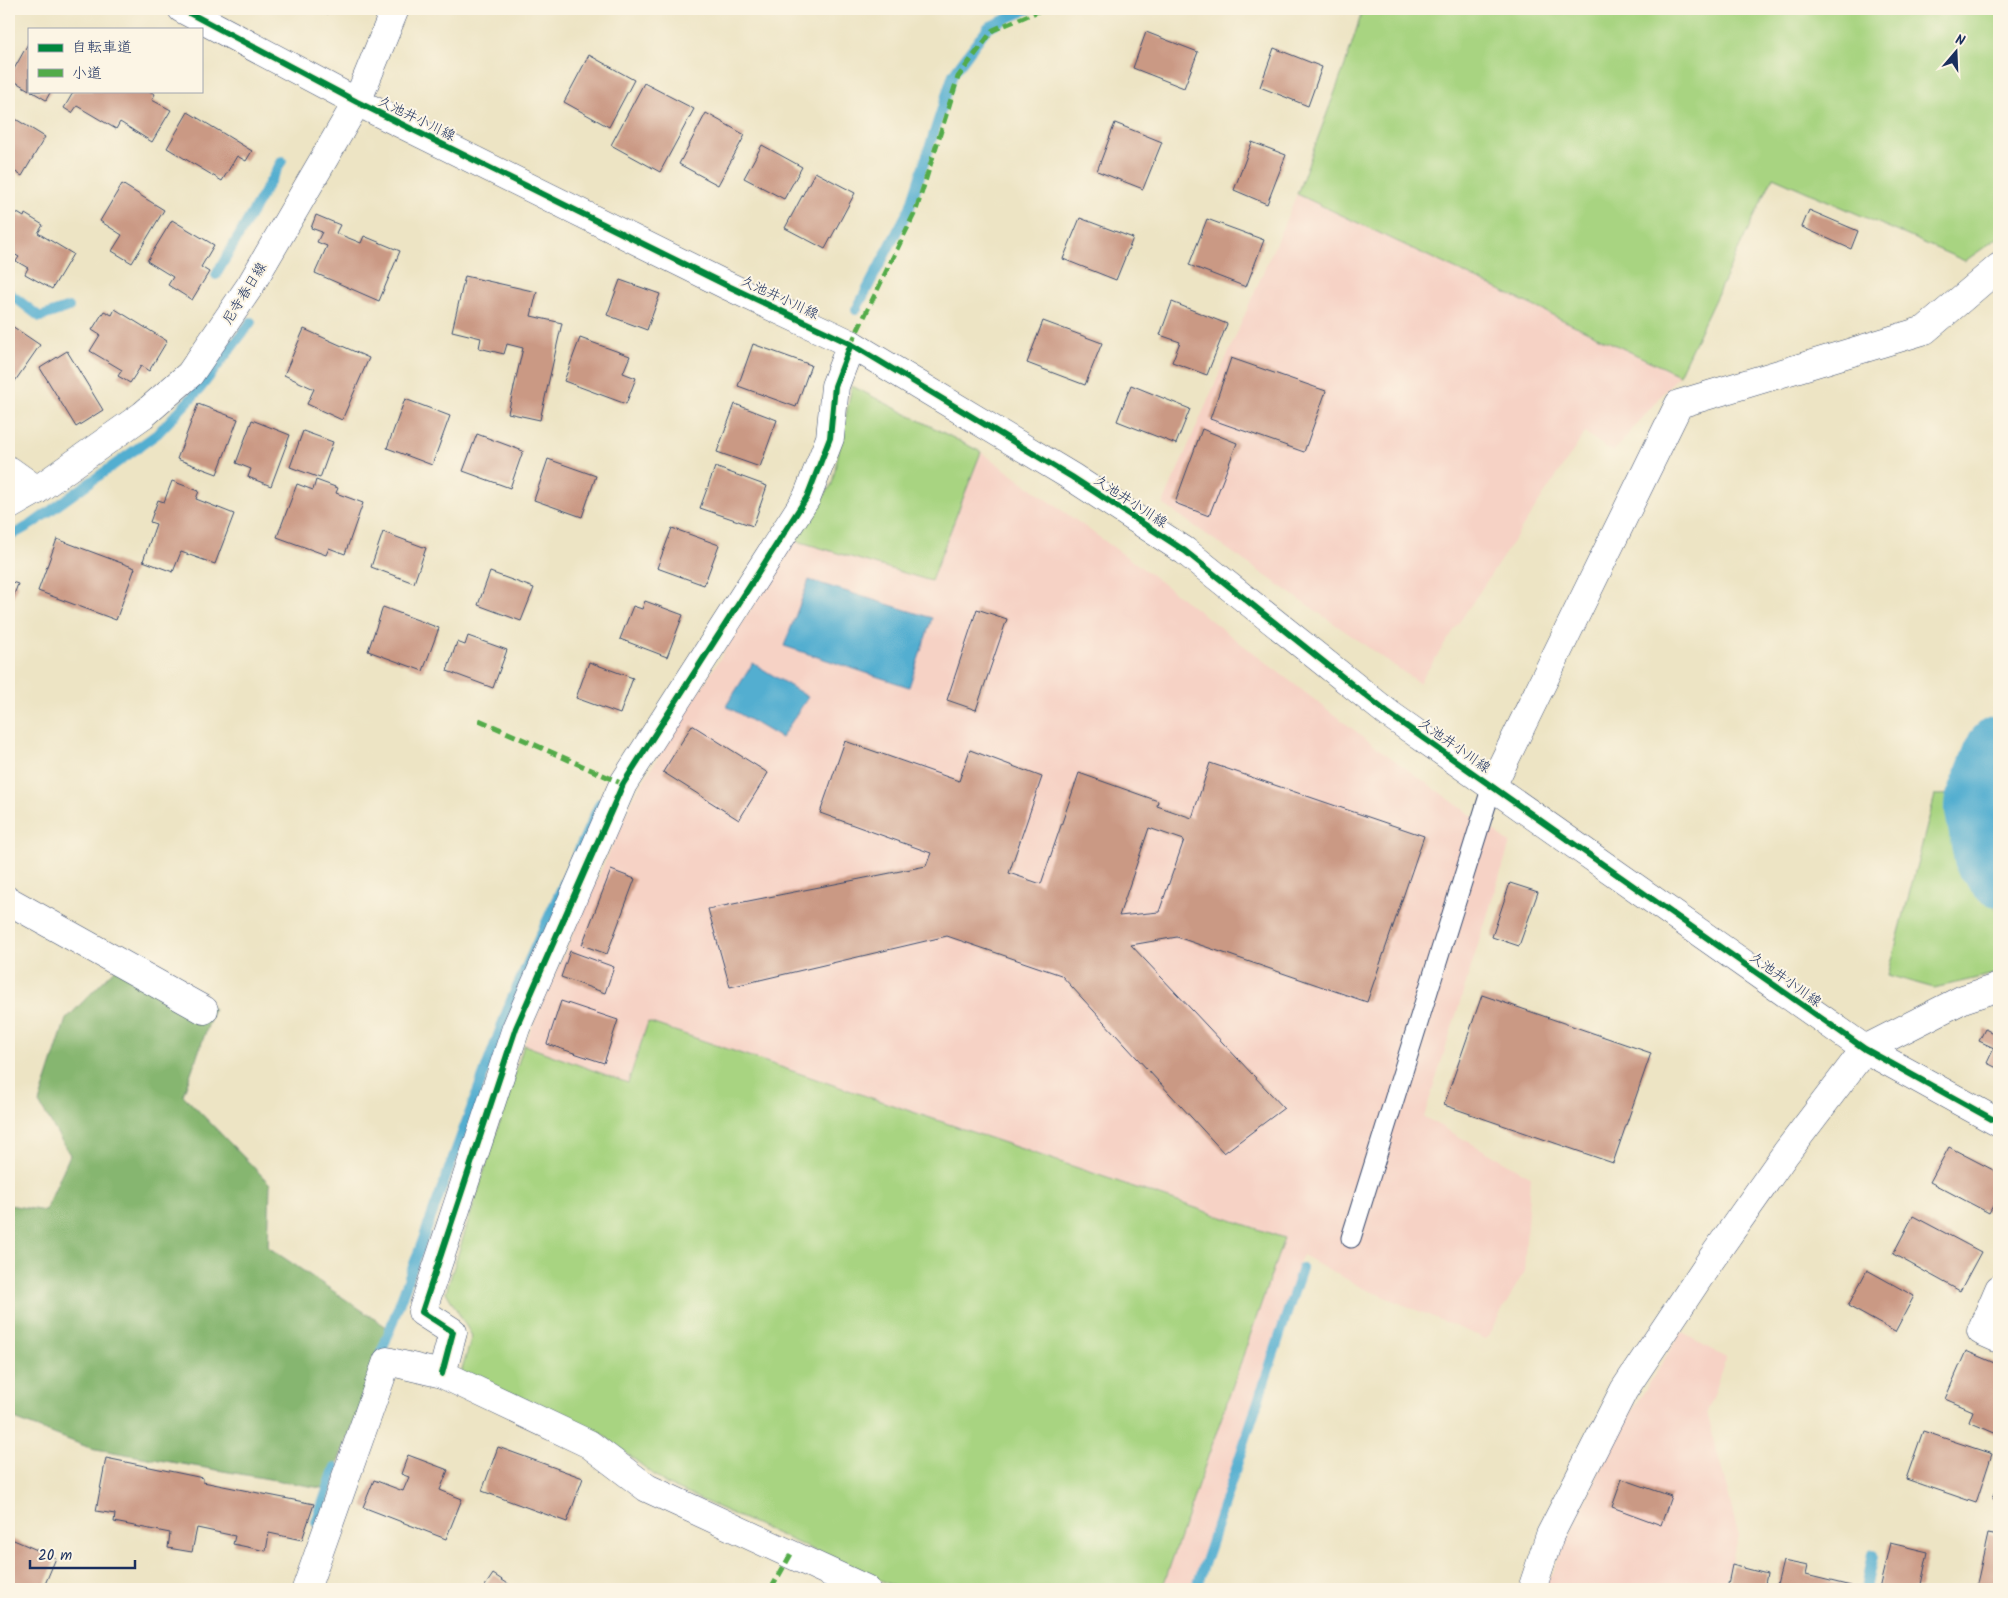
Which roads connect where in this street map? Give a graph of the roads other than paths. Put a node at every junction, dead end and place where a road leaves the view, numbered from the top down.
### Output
1 (182, 9) edge
2 (395, 9) edge
3 (357, 102) junction
4 (1999, 267) edge
5 (851, 344) junction
6 (9, 470) edge
7 (37, 490) junction
8 (9, 506) edge
9 (1492, 786) junction
10 (9, 900) edge
11 (1999, 987) edge
12 (204, 1010) dead end
13 (1865, 1049) junction
14 (1999, 1123) edge
15 (1351, 1238) dead end
16 (1999, 1290) edge
17 (1999, 1339) edge
18 (442, 1374) junction
19 (306, 1589) edge
20 (866, 1589) edge
21 (1532, 1589) edge

1 - 3 street, 久池井小川線
2 - 3 street, 尼寺春日線
3 - 5 street, 久池井小川線
3 - 7 street, 尼寺春日線
4 - 9 street
5 - 9 street, 久池井小川線
5 - 18 street
6 - 7 street
7 - 8 street, 尼寺春日線
9 - 13 street, 久池井小川線
9 - 15 lane
10 - 12 street
11 - 13 street
13 - 14 street, 久池井小川線
13 - 21 street
16 - 17 street
18 - 19 street
18 - 20 street

